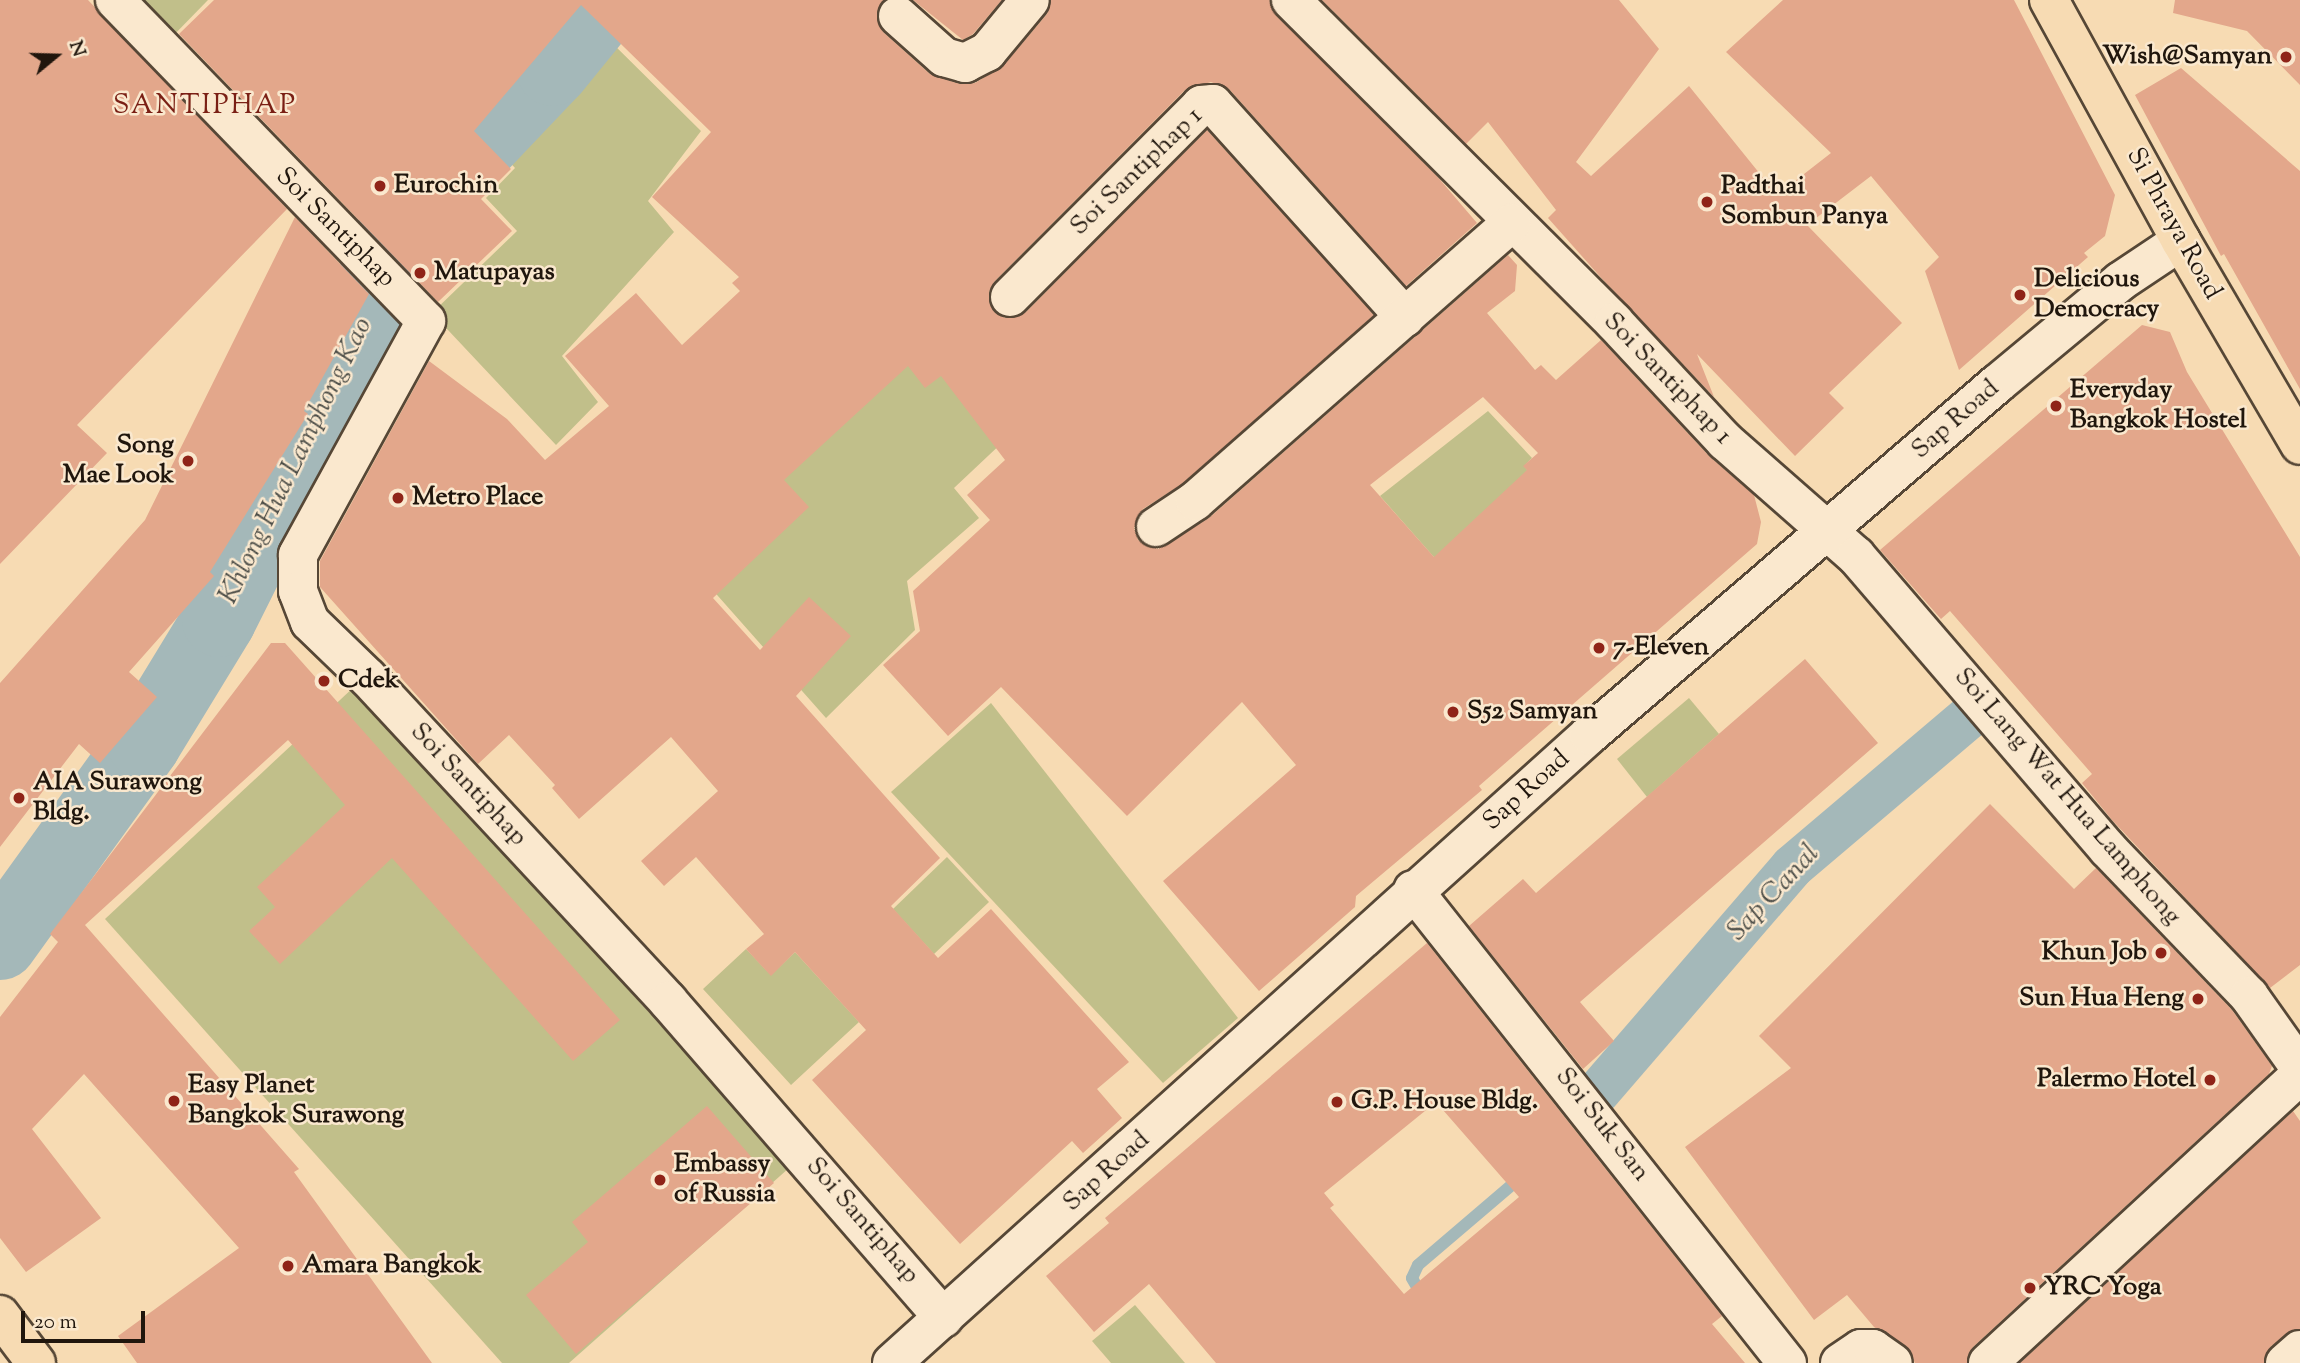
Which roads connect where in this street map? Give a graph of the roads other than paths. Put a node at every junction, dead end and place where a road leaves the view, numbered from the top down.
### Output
1 (115, 0) edge
2 (1030, 0) edge
3 (1291, 0) edge
4 (2049, 0) edge
5 (887, 6) edge
6 (1511, 223) junction
7 (2181, 241) junction
8 (1010, 298) dead end
9 (1405, 317) junction
10 (2300, 445) edge
11 (1156, 527) dead end
12 (1826, 532) junction
13 (1413, 890) junction
14 (2300, 1068) edge
15 (2300, 1075) edge
16 (0, 1315) edge
17 (944, 1318) junction
18 (2300, 1350) edge
19 (36, 1363) edge
20 (892, 1363) edge
21 (1787, 1363) edge
22 (1840, 1363) edge
23 (1894, 1363) edge
24 (1988, 1363) edge
25 (2285, 1363) edge

1 - 17 street, Soi Santiphap
2 - 5 street
3 - 6 street, Soi Santiphap 1
4 - 7 main road, Si Phraya Road
6 - 9 street
6 - 12 street, Soi Santiphap 1
7 - 10 main road, Si Phraya Road
7 - 12 street, Sap Road
8 - 9 street, Soi Santiphap 1
9 - 11 street
12 - 13 street, Sap Road
12 - 14 street, Soi Lang Wat Hua Lamphong
13 - 17 street, Sap Road
13 - 21 street, Soi Suk San
15 - 24 street
16 - 19 main road
17 - 20 street, Sap Road
18 - 25 street
22 - 23 street

